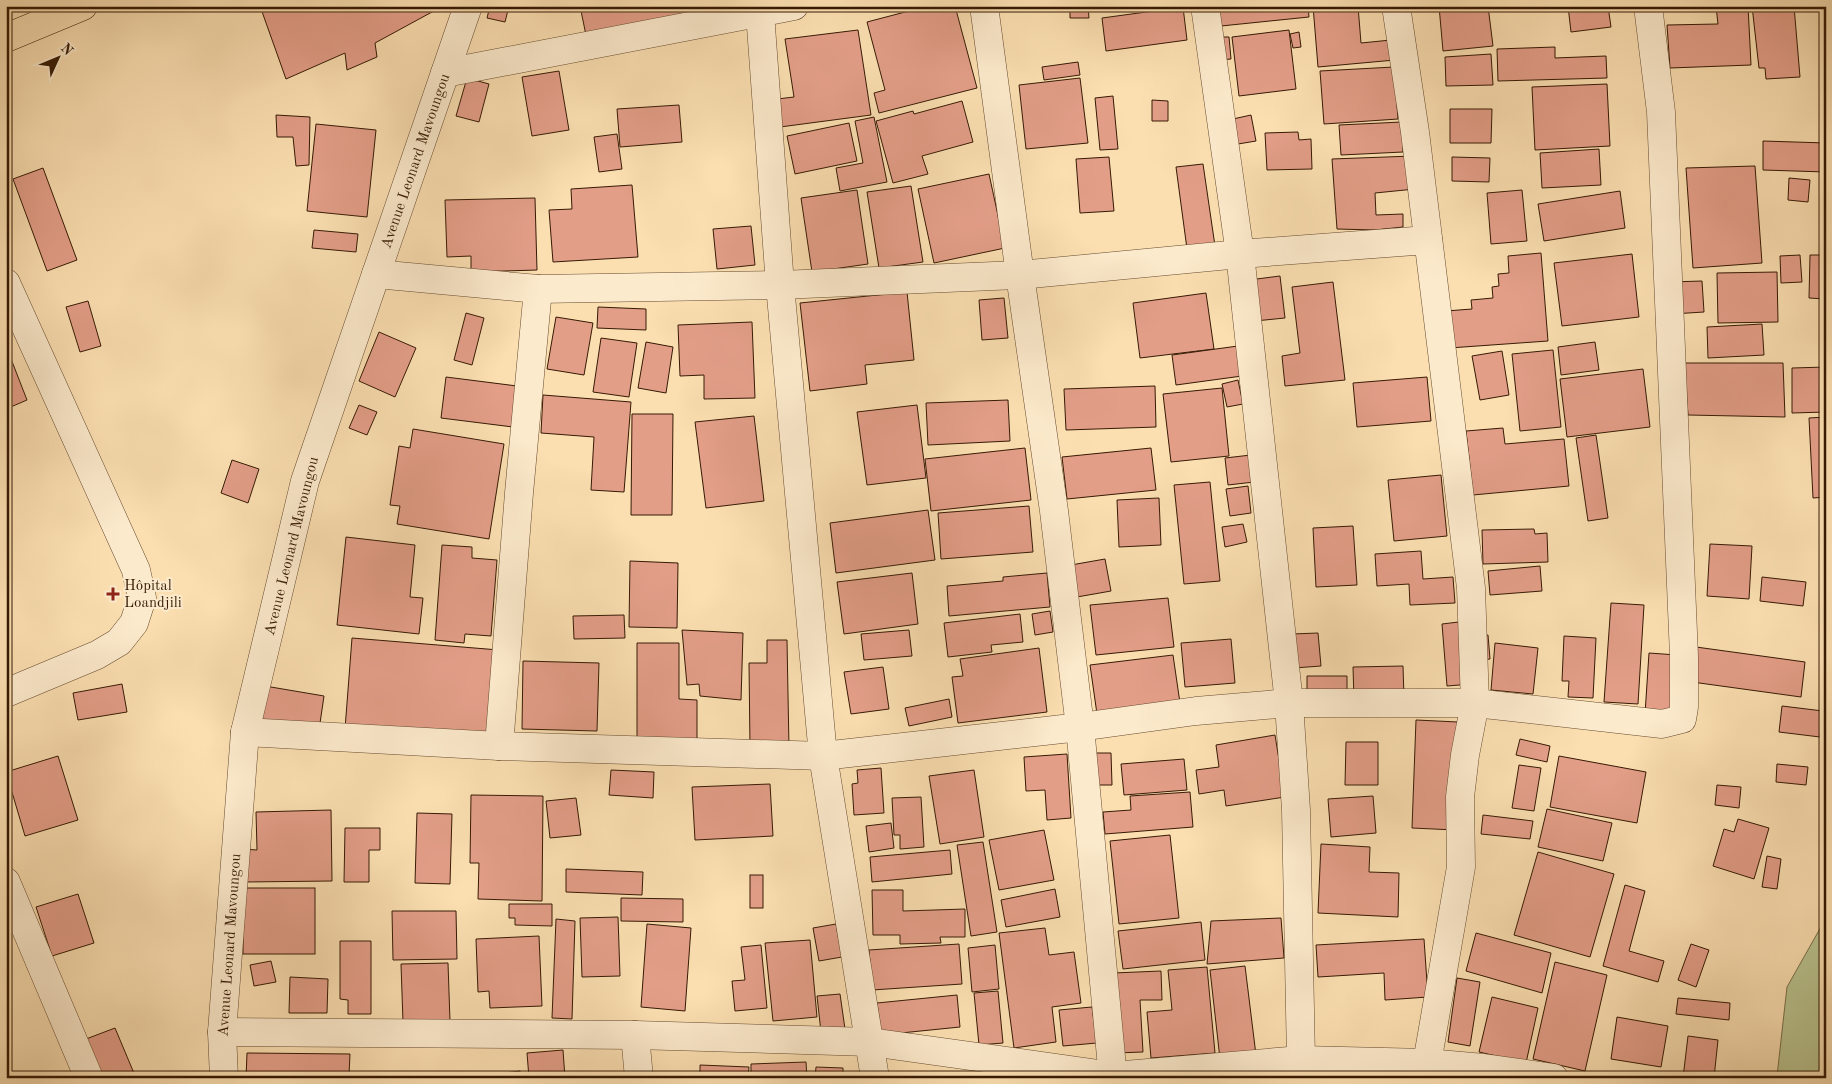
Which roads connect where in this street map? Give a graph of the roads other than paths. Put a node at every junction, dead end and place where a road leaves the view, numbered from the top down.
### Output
1 (83, 6) edge
2 (468, 6) edge
3 (794, 6) edge
4 (984, 6) edge
5 (1205, 6) edge
6 (1396, 6) edge
7 (1648, 6) edge
8 (760, 13) junction
9 (6, 38) edge
10 (445, 73) junction
11 (1428, 240) junction
12 (1240, 254) junction
13 (376, 274) junction
14 (1020, 274) junction
15 (6, 283) edge
16 (780, 285) junction
17 (538, 288) junction
18 (6, 693) edge
19 (1288, 703) junction
20 (1475, 703) junction
21 (1080, 727) junction
22 (245, 732) junction
23 (499, 746) junction
24 (823, 756) junction
25 (6, 882) edge
26 (222, 1032) junction
27 (636, 1035) junction
28 (870, 1042) junction
29 (1301, 1060) junction
30 (1427, 1063) junction
31 (1113, 1077) edge
32 (89, 1078) edge
33 (224, 1078) edge
34 (639, 1078) edge
35 (875, 1078) edge
36 (1554, 1078) edge

1 - 9 highway
2 - 10 street, Avenue Leonard Mavoungou
3 - 8 street
4 - 14 street
5 - 12 street
6 - 11 street
7 - 20 street
8 - 10 street
8 - 16 street
10 - 13 street, Avenue Leonard Mavoungou
11 - 12 street
11 - 20 street
12 - 14 street
12 - 19 street
13 - 17 street
13 - 22 street, Avenue Leonard Mavoungou
14 - 16 street
14 - 21 street
15 - 18 street
16 - 17 street
16 - 24 street
17 - 23 street
19 - 20 street
19 - 21 street
19 - 29 street
20 - 30 street
21 - 24 street
21 - 31 street
22 - 23 street
22 - 26 street, Avenue Leonard Mavoungou
23 - 24 street
24 - 28 street
25 - 32 street
26 - 27 street
26 - 33 street, Avenue Leonard Mavoungou
27 - 28 street
27 - 34 street
28 - 31 street
28 - 35 street
29 - 30 street
29 - 31 street
30 - 36 street

